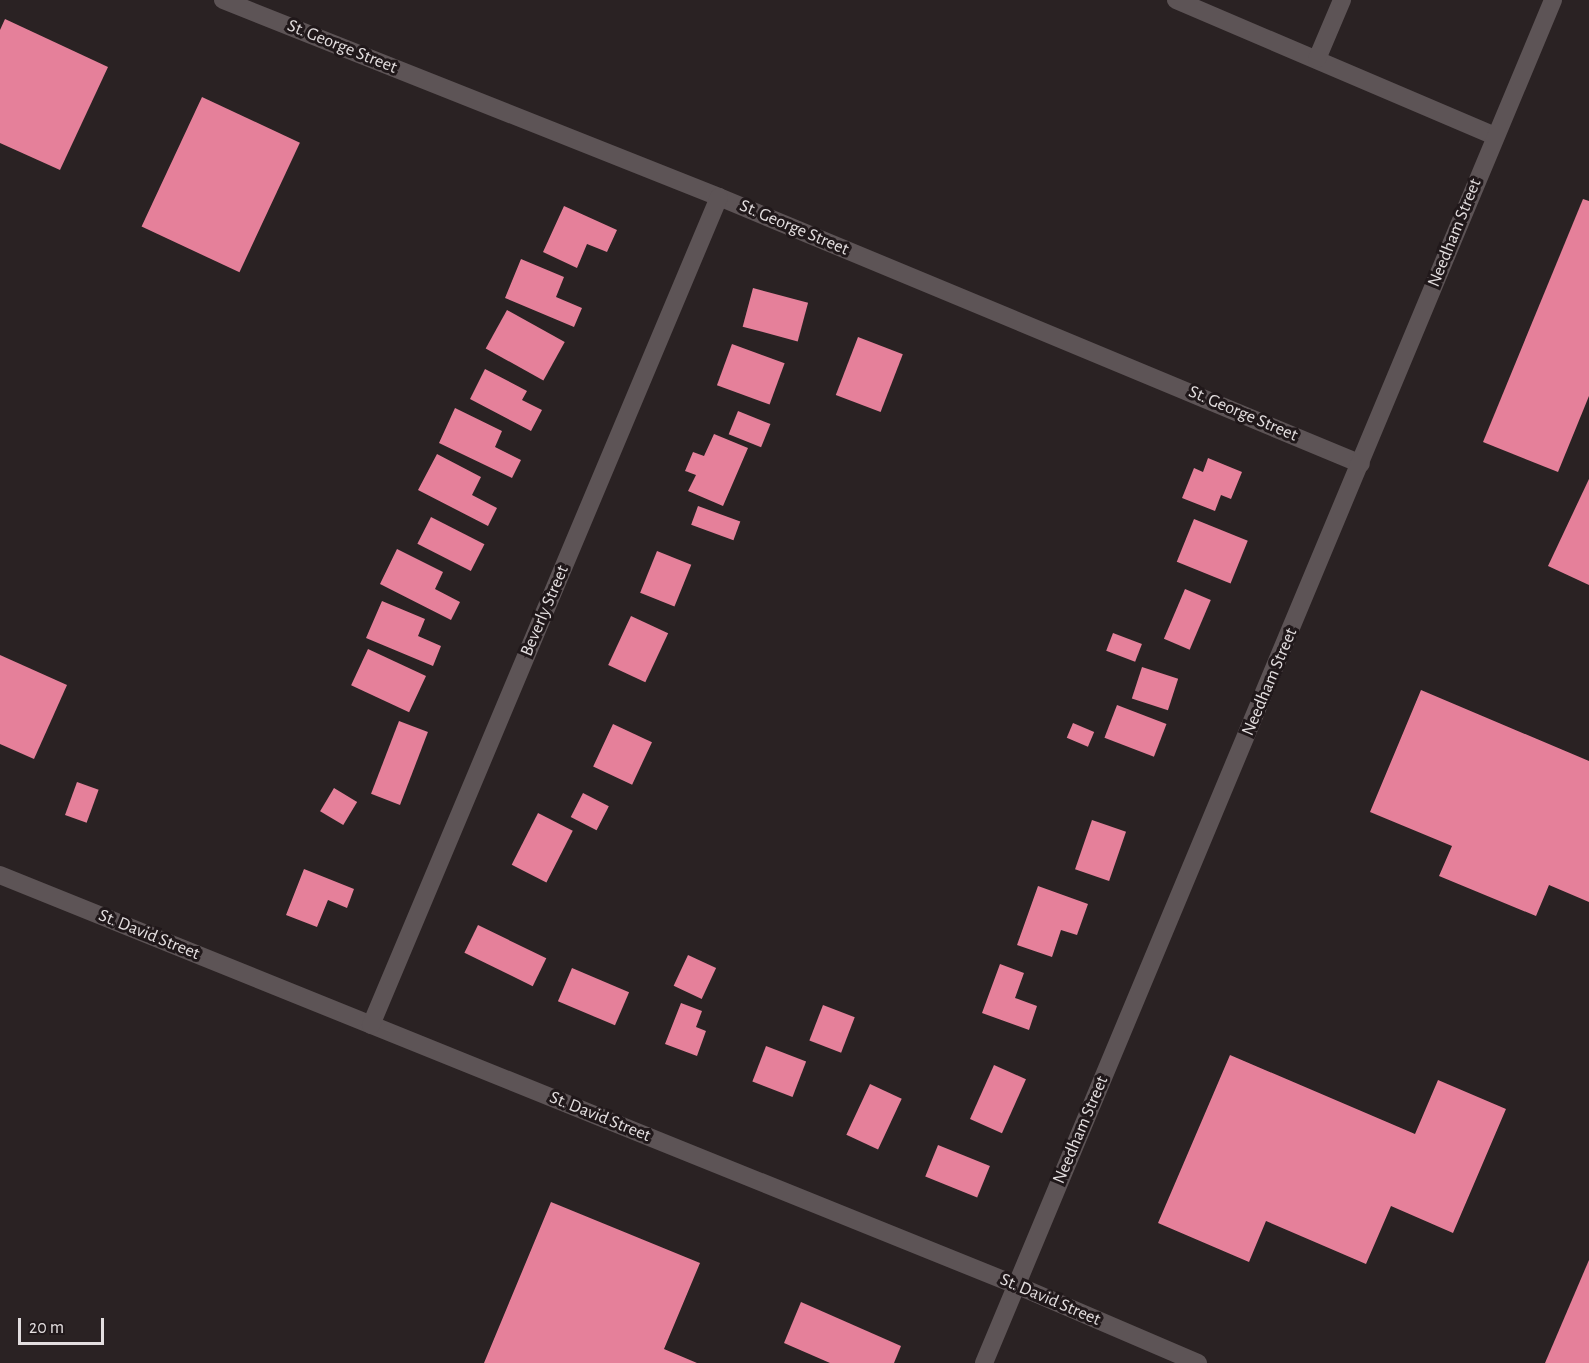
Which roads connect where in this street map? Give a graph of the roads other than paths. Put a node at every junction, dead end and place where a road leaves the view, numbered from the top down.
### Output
1 (223, 0) edge
2 (1176, 0) edge
3 (1342, 0) edge
4 (1553, 0) edge
5 (1317, 59) junction
6 (1495, 136) junction
7 (718, 197) junction
8 (1361, 464) junction
9 (4, 877) edge
10 (0, 895) edge
11 (371, 1025) junction
12 (1016, 1285) junction
13 (984, 1363) edge
14 (1198, 1363) edge

1 - 7 street, St. George Street
2 - 5 street
3 - 5 street
4 - 6 street, Needham Street
5 - 6 street
6 - 8 street, Needham Street
7 - 8 street, St. George Street
7 - 11 street, Beverly Street
8 - 12 street, Needham Street
9 - 10 street
9 - 11 street, St. David Street
11 - 12 street, St. David Street
12 - 13 street, Needham Street
12 - 14 street, St. David Street

